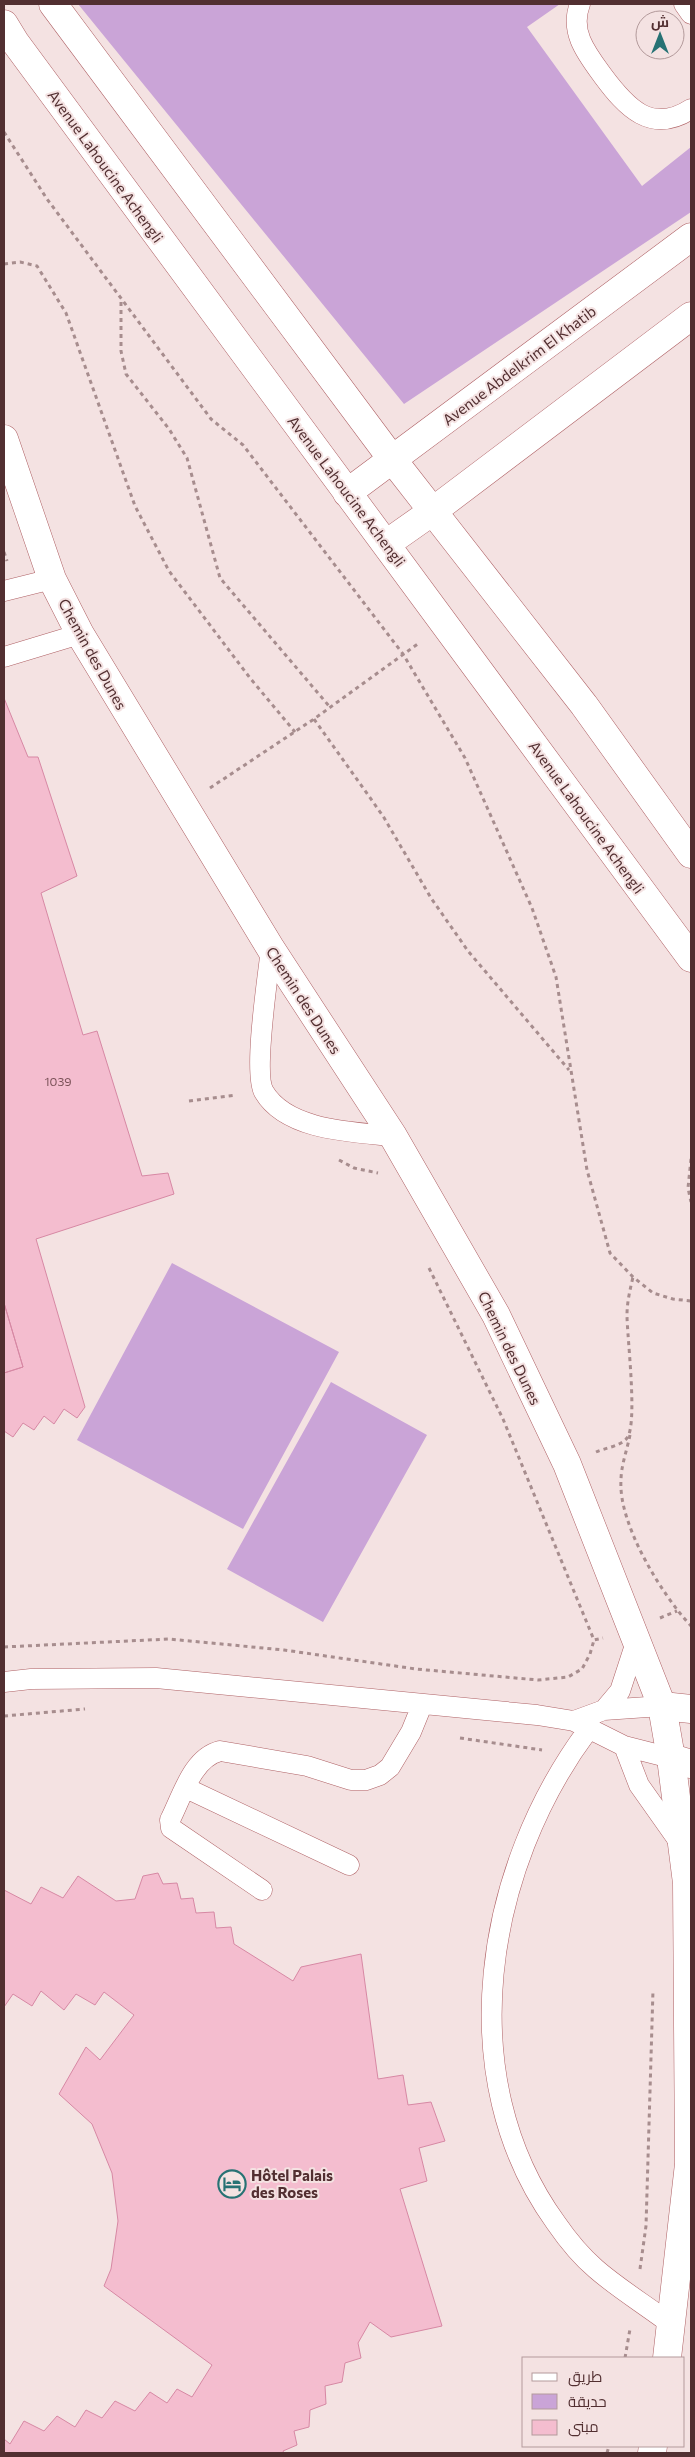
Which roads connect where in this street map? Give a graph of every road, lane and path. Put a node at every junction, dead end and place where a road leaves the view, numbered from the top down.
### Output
1 (53, 4) edge
2 (580, 4) edge
3 (684, 4) edge
4 (691, 14) edge
5 (4, 24) edge
6 (691, 109) edge
7 (4, 132) edge
8 (691, 237) edge
9 (4, 264) edge
10 (121, 301) junction
11 (691, 316) edge
12 (4, 438) edge
13 (392, 459) junction
14 (347, 493) junction
15 (433, 511) junction
16 (386, 544) junction
17 (52, 579) junction
18 (4, 591) edge
19 (445, 625) junction
20 (80, 634) junction
21 (403, 654) junction
22 (4, 657) edge
23 (329, 706) junction
24 (314, 719) junction
25 (295, 732) junction
26 (182, 806) junction
27 (691, 854) edge
28 (271, 948) junction
29 (691, 958) edge
30 (570, 1072) junction
31 (263, 1091) junction
32 (190, 1101) dead end
33 (393, 1136) junction
34 (691, 1159) edge
35 (691, 1202) edge
36 (633, 1277) junction
37 (691, 1301) edge
38 (631, 1430) junction
39 (566, 1464) junction
40 (691, 1626) edge
41 (594, 1640) dead end
42 (636, 1642) junction
43 (4, 1647) edge
44 (4, 1682) edge
45 (422, 1705) junction
46 (662, 1706) junction
47 (89, 1709) dead end
48 (691, 1709) edge
49 (604, 1710) junction
50 (4, 1716) edge
51 (581, 1726) junction
52 (458, 1738) dead end
53 (624, 1746) junction
54 (566, 1758) junction
55 (681, 1761) edge
56 (186, 1788) junction
57 (687, 1860) edge
58 (349, 1865) dead end
59 (262, 1890) dead end
60 (653, 1983) dead end
61 (636, 2297) junction
62 (672, 2325) junction
63 (624, 2357) edge
64 (667, 2357) edge

1 - 13 street
2 - 6 lane
3 - 4 lane
5 - 14 street, Avenue Lahoucine Achengli
7 - 10 path
8 - 13 street, Avenue Abdelkrim El Khatib
9 - 25 path
10 - 21 path
10 - 23 path
11 - 15 street
12 - 17 street, Chemin des Dunes
13 - 14 street, Avenue Abdelkrim El Khatib
13 - 15 street
14 - 16 street, Avenue Lahoucine Achengli
15 - 16 street
15 - 27 street
16 - 19 street, Avenue Lahoucine Achengli
17 - 18 lane
17 - 20 street, Chemin des Dunes
19 - 21 path
19 - 29 street, Avenue Lahoucine Achengli
20 - 22 lane
20 - 26 street, Chemin des Dunes
21 - 23 path
21 - 30 path
23 - 24 path
24 - 25 path
24 - 30 path
25 - 26 path
26 - 28 street, Chemin des Dunes
28 - 31 lane
28 - 33 street, Chemin des Dunes
30 - 36 path
31 - 32 path
31 - 33 lane
33 - 39 street, Chemin des Dunes
34 - 35 path
36 - 37 path
36 - 38 path
38 - 39 path
38 - 40 path
39 - 42 street, Chemin des Dunes
41 - 43 path
42 - 46 street, Chemin des Dunes
42 - 49 lane
44 - 45 lane
45 - 51 lane
45 - 56 lane
46 - 48 street
46 - 49 lane
46 - 55 street, Chemin des Dunes
47 - 50 path
49 - 51 lane
51 - 53 lane
51 - 54 lane
52 - 54 path
53 - 55 lane
53 - 57 lane
54 - 61 lane
55 - 57 street, Chemin des Dunes
56 - 58 lane
56 - 59 lane
57 - 62 street, Chemin des Dunes
60 - 61 path
61 - 62 lane
61 - 63 path
62 - 64 street, Chemin des Dunes

